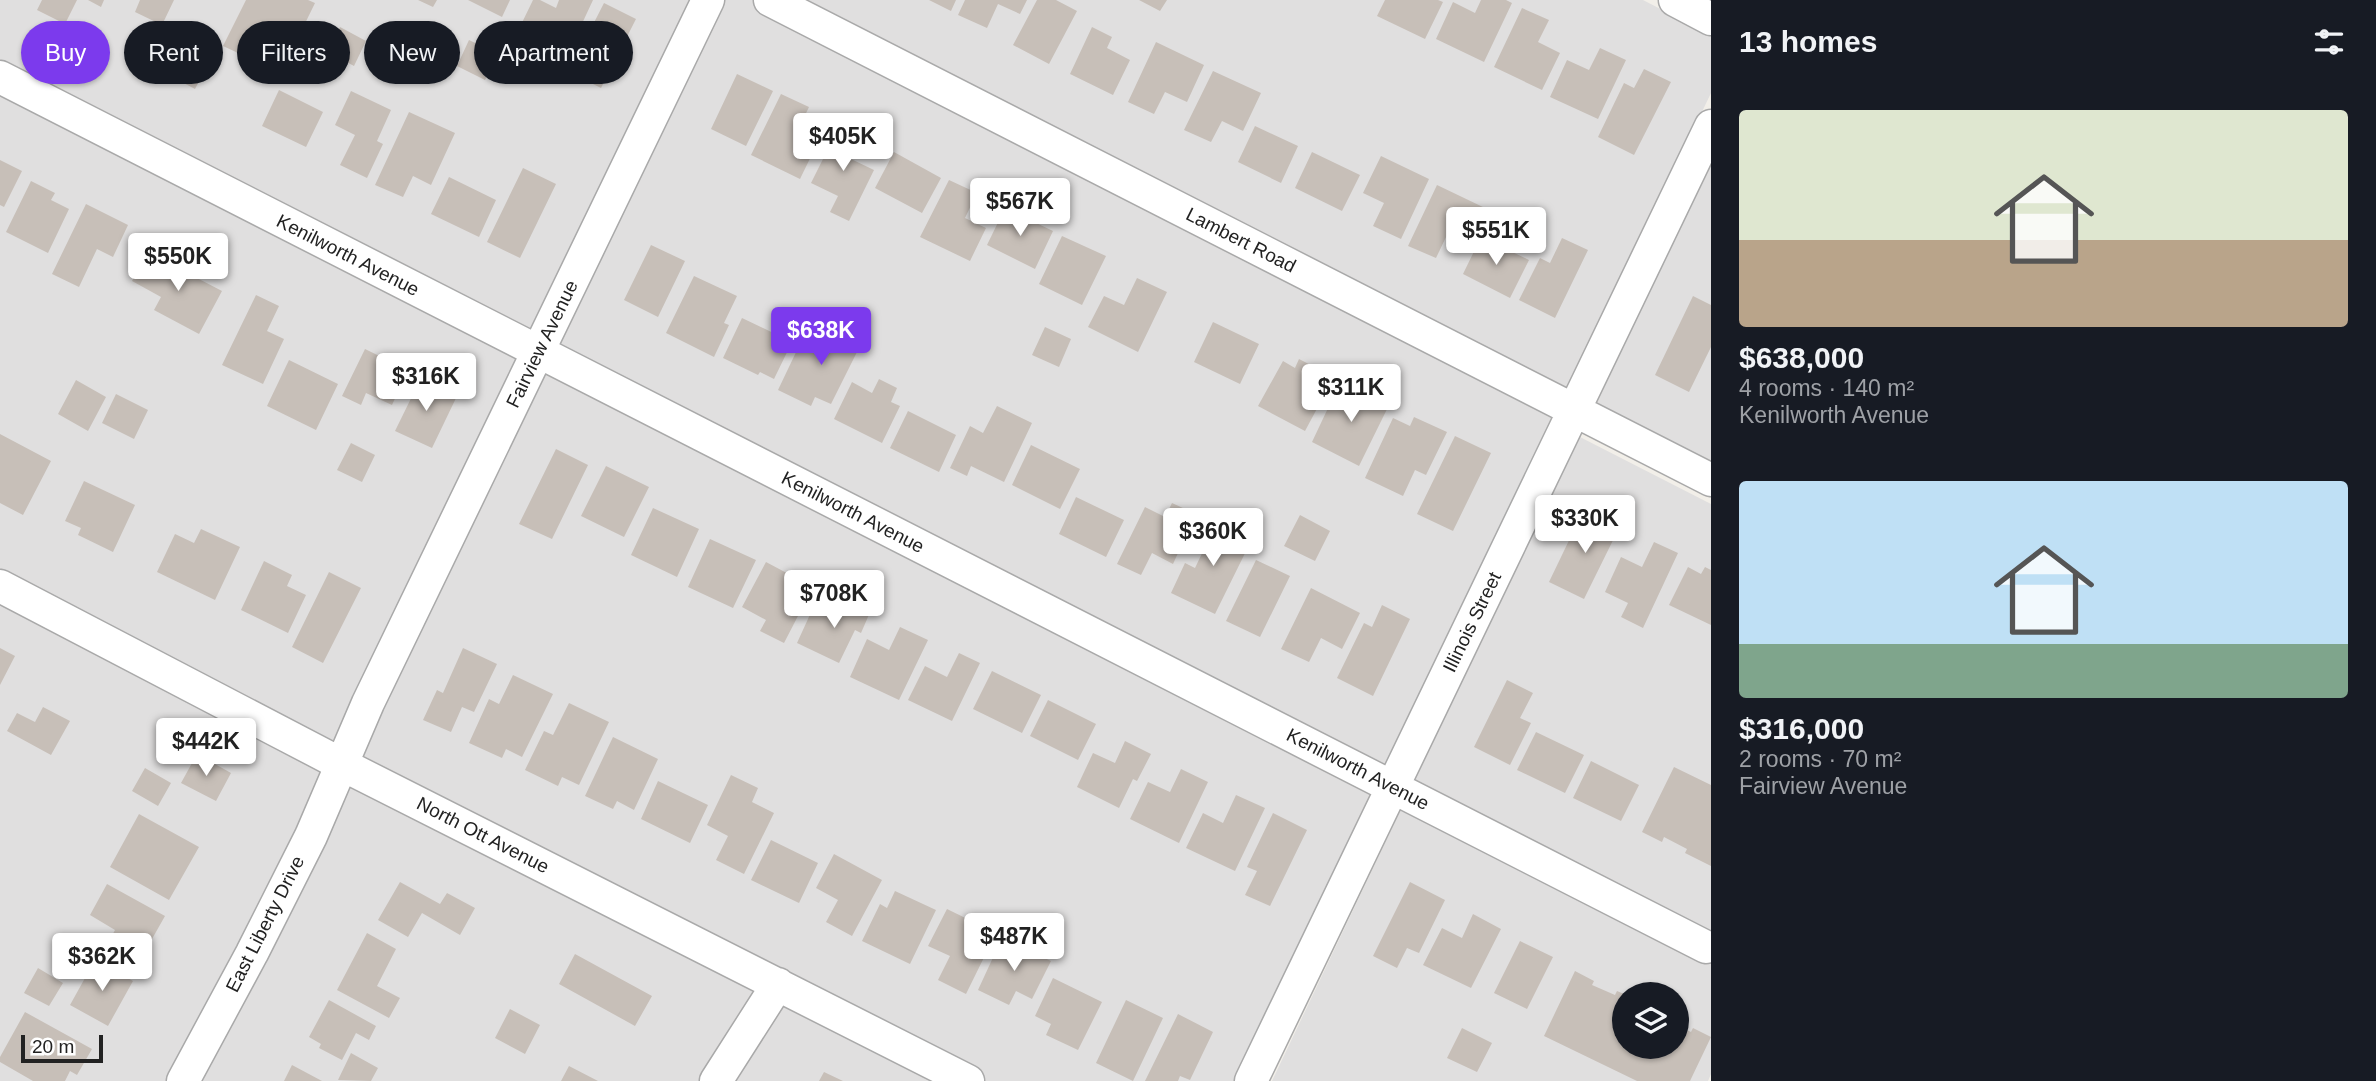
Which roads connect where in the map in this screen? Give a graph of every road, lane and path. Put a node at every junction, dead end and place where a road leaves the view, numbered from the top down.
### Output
1 (708, 0) edge
2 (771, 0) edge
3 (1675, 0) edge
4 (1711, 19) edge
5 (0, 78) edge
6 (1711, 126) edge
7 (538, 352) junction
8 (1574, 410) junction
9 (1711, 480) edge
10 (0, 586) edge
11 (341, 764) junction
12 (1392, 787) junction
13 (1706, 947) dead end
14 (778, 984) junction
15 (183, 1081) edge
16 (716, 1081) edge
17 (968, 1081) edge
18 (1251, 1081) edge

1 - 7 street, Fairview Avenue
2 - 8 street, Lambert Road
3 - 4 street
5 - 7 street, Kenilworth Avenue
6 - 8 street, Illinois Street
7 - 11 street, Fairview Avenue
7 - 12 street, Kenilworth Avenue
8 - 9 street, Lambert Road
8 - 12 street, Illinois Street
10 - 11 street, North Ott Avenue
11 - 14 street, North Ott Avenue
11 - 15 street, East Liberty Drive
12 - 13 street, Kenilworth Avenue
12 - 18 street, Illinois Street
14 - 16 street
14 - 17 street, North Ott Avenue

